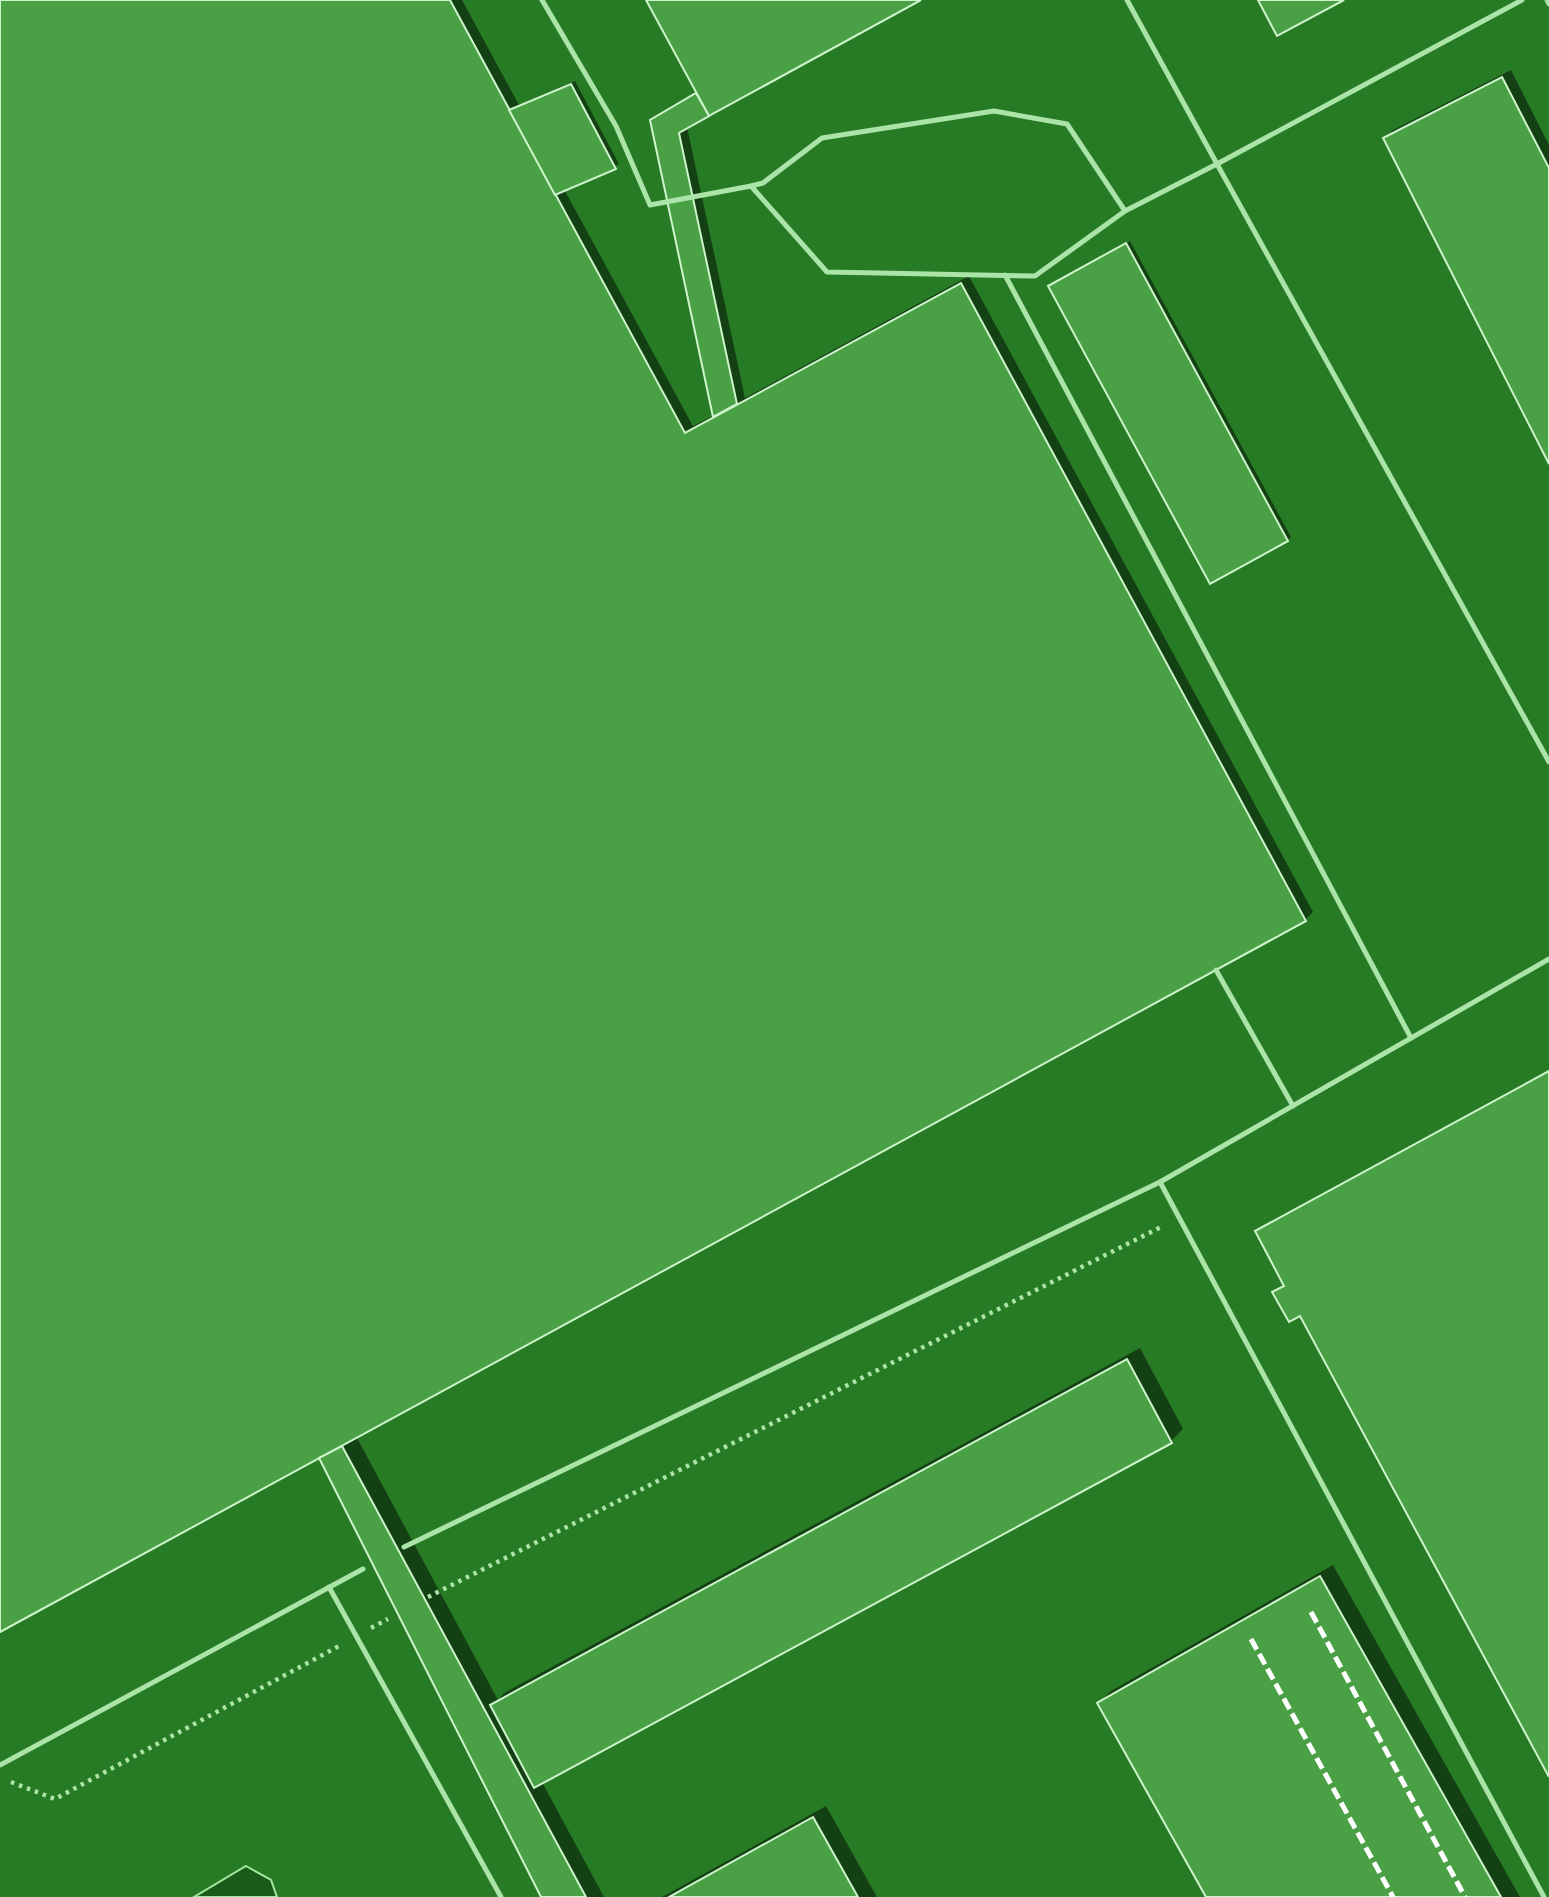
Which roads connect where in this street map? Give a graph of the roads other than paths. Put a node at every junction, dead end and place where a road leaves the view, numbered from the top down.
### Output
1 (542, 0) edge
2 (1127, 0) edge
3 (1522, 0) edge
4 (1217, 164) junction
5 (751, 186) junction
6 (1125, 211) junction
7 (1004, 275) junction
8 (1549, 762) edge
9 (1549, 959) edge
10 (1216, 970) dead end
11 (1411, 1038) junction
12 (1293, 1106) junction
13 (1160, 1182) junction
14 (404, 1546) dead end
15 (363, 1569) dead end
16 (329, 1587) junction
17 (0, 1765) edge
18 (501, 1897) edge
19 (1544, 1897) edge

1 - 5 lane
2 - 4 lane
3 - 4 lane
4 - 6 lane
4 - 8 lane
5 - 6 lane
5 - 7 lane
6 - 7 lane
7 - 11 lane
9 - 11 lane
10 - 12 lane
11 - 12 lane
12 - 13 lane
13 - 14 lane
13 - 19 lane
15 - 16 lane
16 - 17 lane
16 - 18 lane

